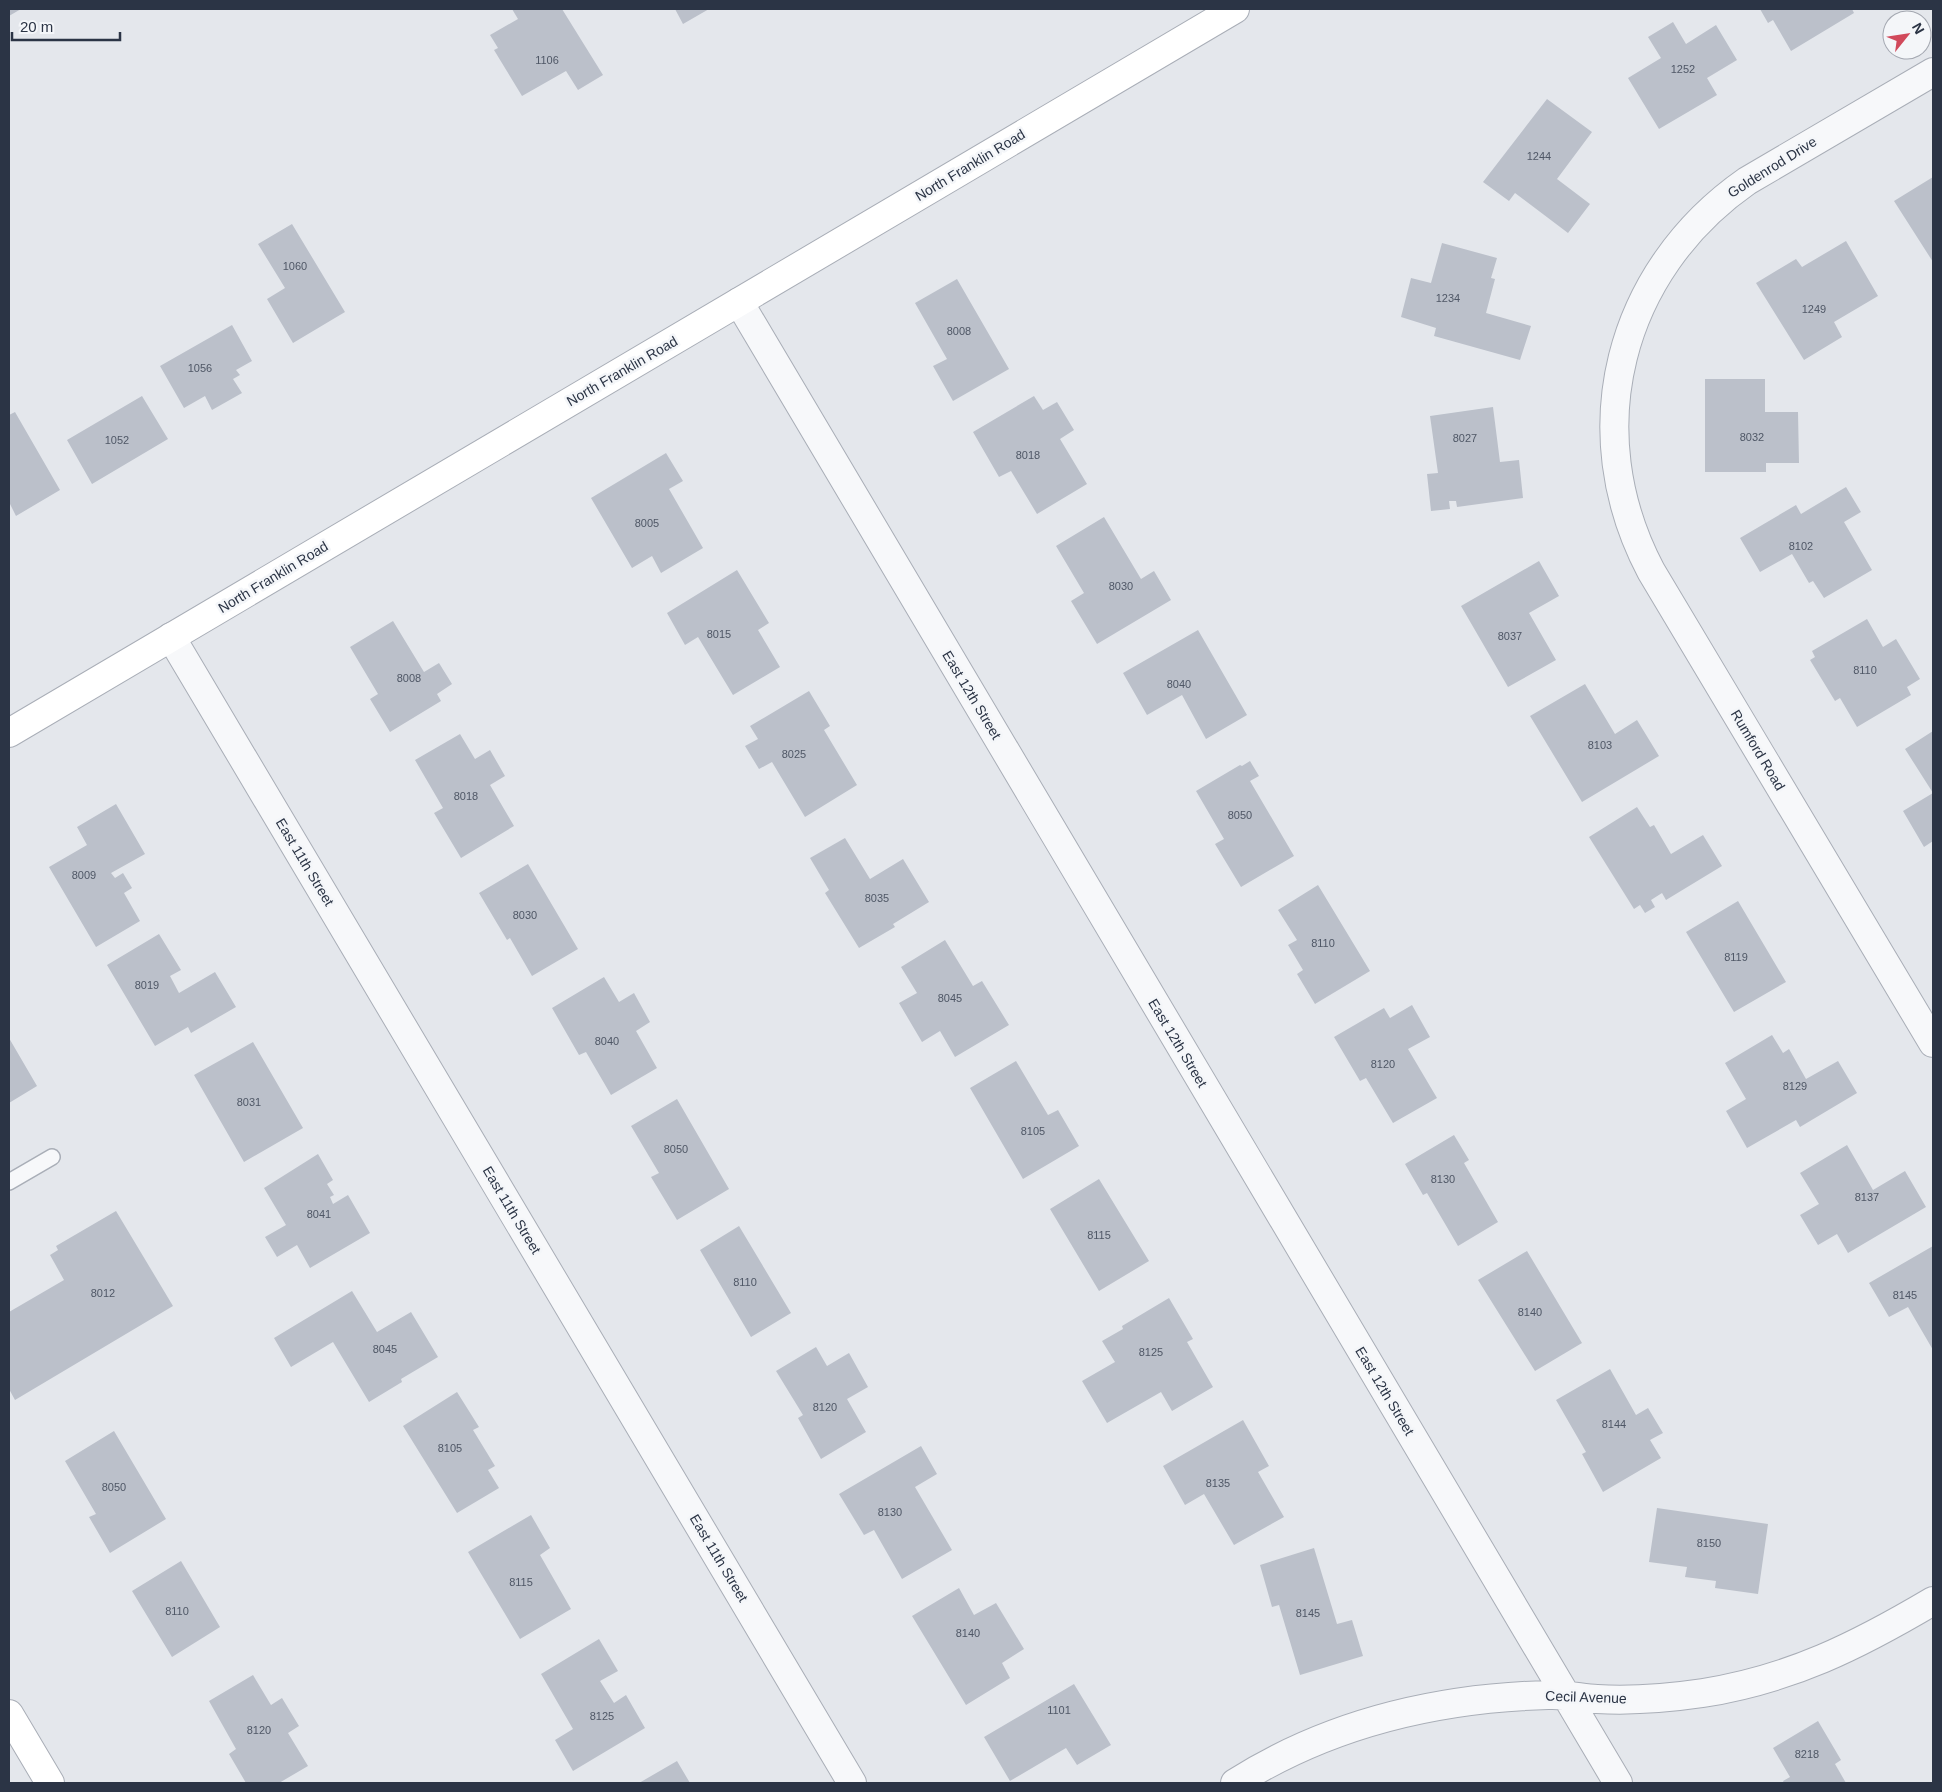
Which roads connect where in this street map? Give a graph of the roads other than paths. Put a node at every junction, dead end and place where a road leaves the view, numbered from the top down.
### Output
1 (1235, 9) edge
2 (1933, 72) edge
3 (739, 302) junction
4 (1614, 444) joint
5 (171, 637) junction
6 (9, 733) edge
7 (1933, 1043) edge
8 (52, 1157) dead end
9 (9, 1182) edge
10 (1933, 1601) edge
11 (1566, 1696) junction
12 (9, 1714) edge
13 (50, 1783) edge
14 (852, 1783) edge
15 (1235, 1783) edge
16 (1618, 1783) edge

1 - 3 main road, North Franklin Road
2 - 4 street, Goldenrod Drive
3 - 5 main road, North Franklin Road
3 - 11 street, East 12th Street
4 - 7 street, Rumford Road
5 - 6 main road, North Franklin Road
5 - 14 street, East 11th Street
8 - 9 lane
10 - 11 street, Cecil Avenue
11 - 15 street, Cecil Avenue
11 - 16 street, East 12th Street
12 - 13 main road

